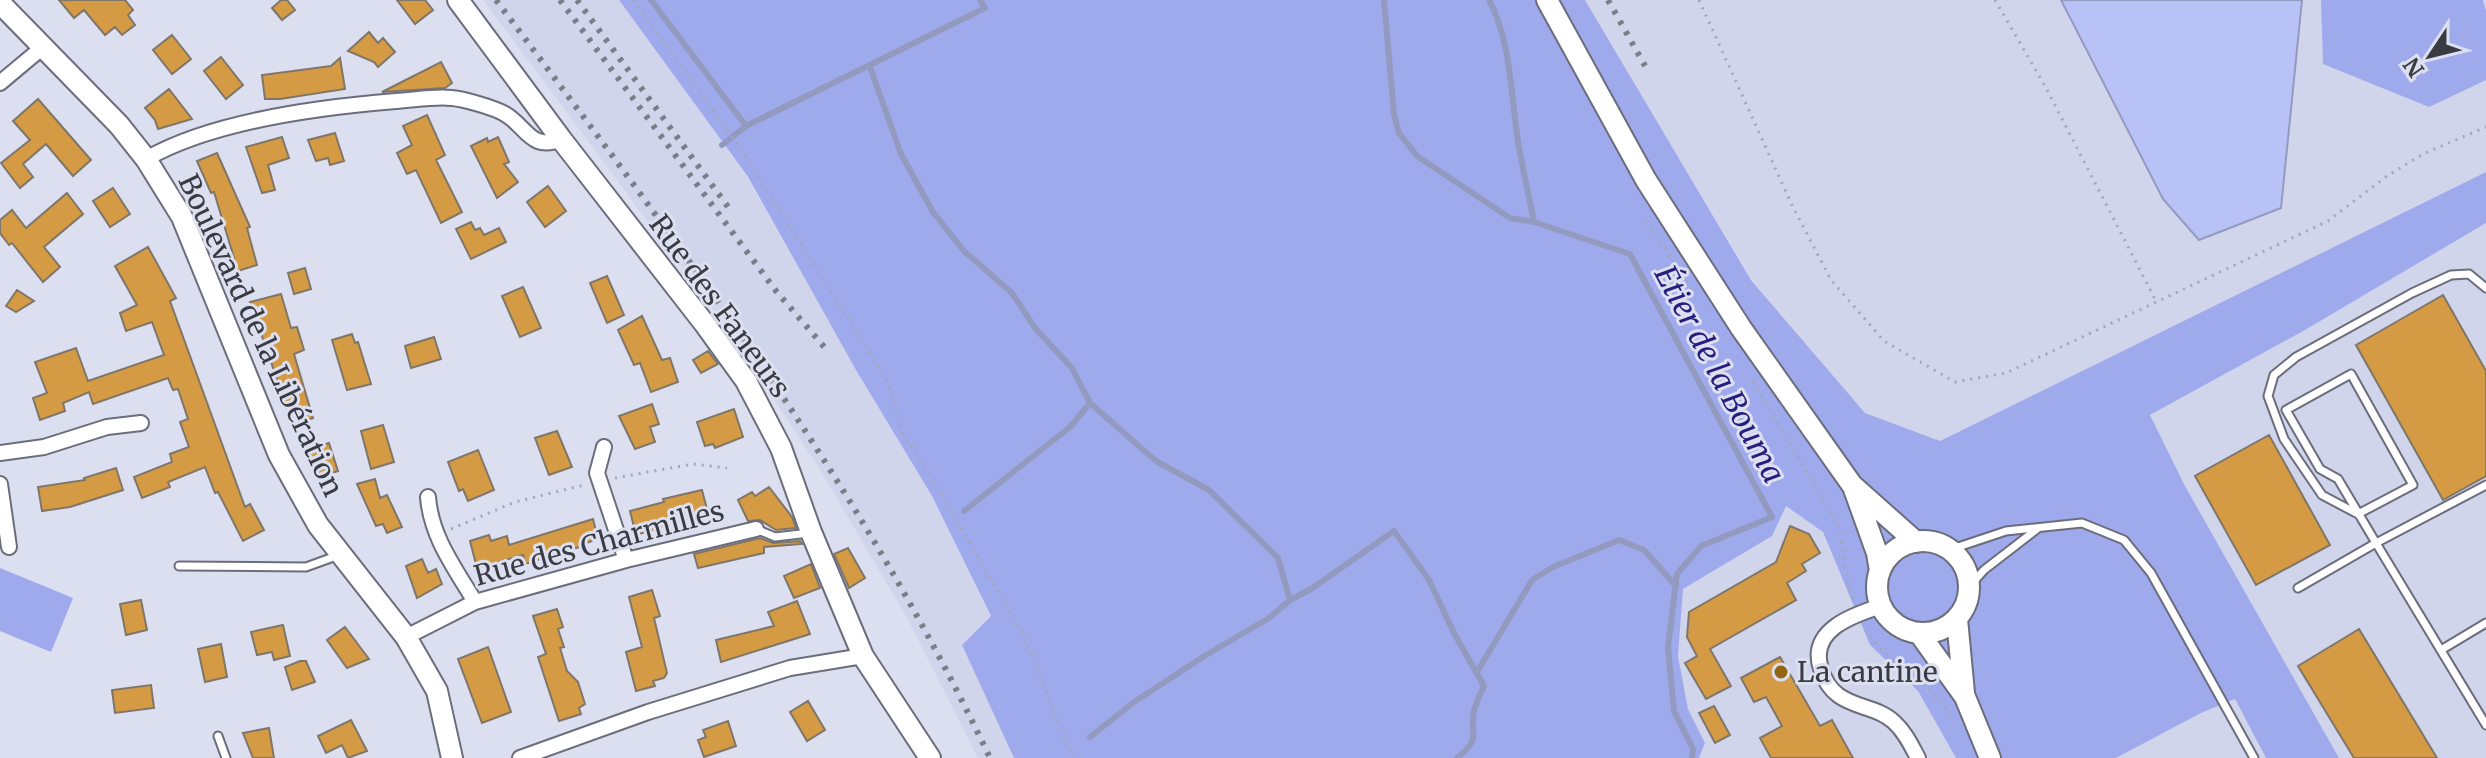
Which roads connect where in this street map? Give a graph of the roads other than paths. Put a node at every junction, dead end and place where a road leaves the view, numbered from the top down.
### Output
1 (458, 0) edge
2 (1547, 0) edge
3 (0, 3) edge
4 (43, 47) junction
5 (0, 83) edge
6 (561, 139) junction
7 (146, 159) junction
8 (2486, 288) edge
9 (141, 423) dead end
10 (604, 447) dead end
11 (0, 453) edge
12 (0, 484) edge
13 (1852, 485) junction
14 (2486, 485) edge
15 (428, 497) dead end
16 (2358, 514) junction
17 (2038, 527) junction
18 (756, 529) joint
19 (811, 532) junction
20 (1916, 542) junction
21 (2376, 543) junction
22 (9, 547) dead end
23 (1949, 550) junction
24 (341, 553) junction
25 (626, 560) junction
26 (179, 566) dead end
27 (1880, 571) junction
28 (1969, 587) junction
29 (2298, 588) dead end
30 (475, 602) junction
31 (1881, 606) junction
32 (1957, 619) junction
33 (2486, 623) edge
34 (1919, 633) junction
35 (406, 637) junction
36 (2441, 650) junction
37 (863, 656) junction
38 (1965, 697) junction
39 (2486, 725) edge
40 (218, 736) dead end
41 (226, 758) edge
42 (452, 758) edge
43 (520, 758) edge
44 (930, 758) edge
45 (1918, 758) edge
46 (1990, 758) edge
47 (2254, 758) edge

1 - 6 street, Rue des Faneurs
2 - 13 street
3 - 4 street, Boulevard de la Libération
4 - 5 street
4 - 7 street, Boulevard de la Libération
6 - 7 street
6 - 19 street, Rue des Faneurs
7 - 24 street, Boulevard de la Libération
8 - 16 lane
9 - 11 street
10 - 25 street
12 - 22 street
13 - 20 street
13 - 27 street
14 - 21 lane
15 - 30 street
16 - 16 lane
16 - 21 lane
17 - 23 lane
17 - 28 lane
17 - 47 lane
18 - 19 lane, Rue des Charmilles
18 - 25 street, Rue des Charmilles
19 - 37 street, Rue des Faneurs
20 - 23 street
20 - 27 street
21 - 29 lane
21 - 36 lane
23 - 28 street
24 - 26 lane
24 - 35 street, Boulevard de la Libération
25 - 30 street, Rue des Charmilles
27 - 31 street
28 - 32 street
30 - 35 street, Rue des Charmilles
31 - 34 street
31 - 45 street
32 - 34 street
32 - 38 street
33 - 36 lane
34 - 38 street
35 - 42 street, Boulevard de la Libération
36 - 39 lane
37 - 43 street
37 - 44 street, Rue des Faneurs
38 - 46 street
40 - 41 lane

